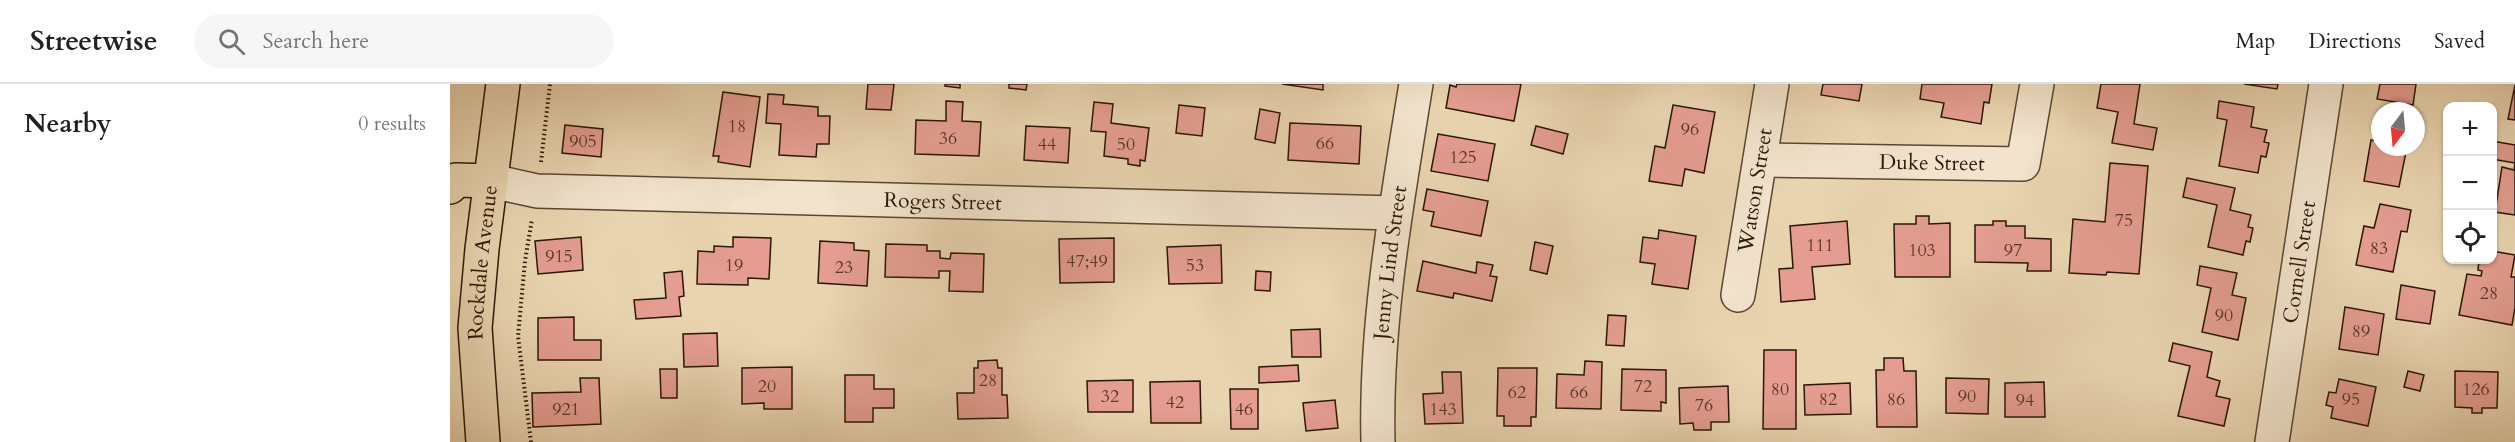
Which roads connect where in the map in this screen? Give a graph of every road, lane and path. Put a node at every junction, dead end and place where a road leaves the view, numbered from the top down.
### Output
1 (503, 84) edge
2 (550, 84) edge
3 (1416, 84) edge
4 (1772, 84) edge
5 (2037, 84) edge
6 (2326, 84) edge
7 (1760, 160) junction
8 (491, 182) junction
9 (450, 187) edge
10 (537, 191) junction
11 (1395, 213) junction
12 (1738, 294) dead end
13 (463, 340) edge
14 (483, 442) edge
15 (531, 442) edge
16 (1378, 442) edge
17 (2272, 442) edge

1 - 8 main road, Rockdale Avenue
2 - 10 path
3 - 11 street, Jenny Lind Street
4 - 7 street, Watson Street
5 - 7 street, Duke Street
6 - 17 street, Cornell Street
7 - 12 street, Watson Street
8 - 9 main road
8 - 10 street, Rogers Street
8 - 13 main road, Rockdale Avenue
10 - 11 street, Rogers Street
10 - 15 path
11 - 16 street, Jenny Lind Street
13 - 14 main road, Rockdale Avenue

